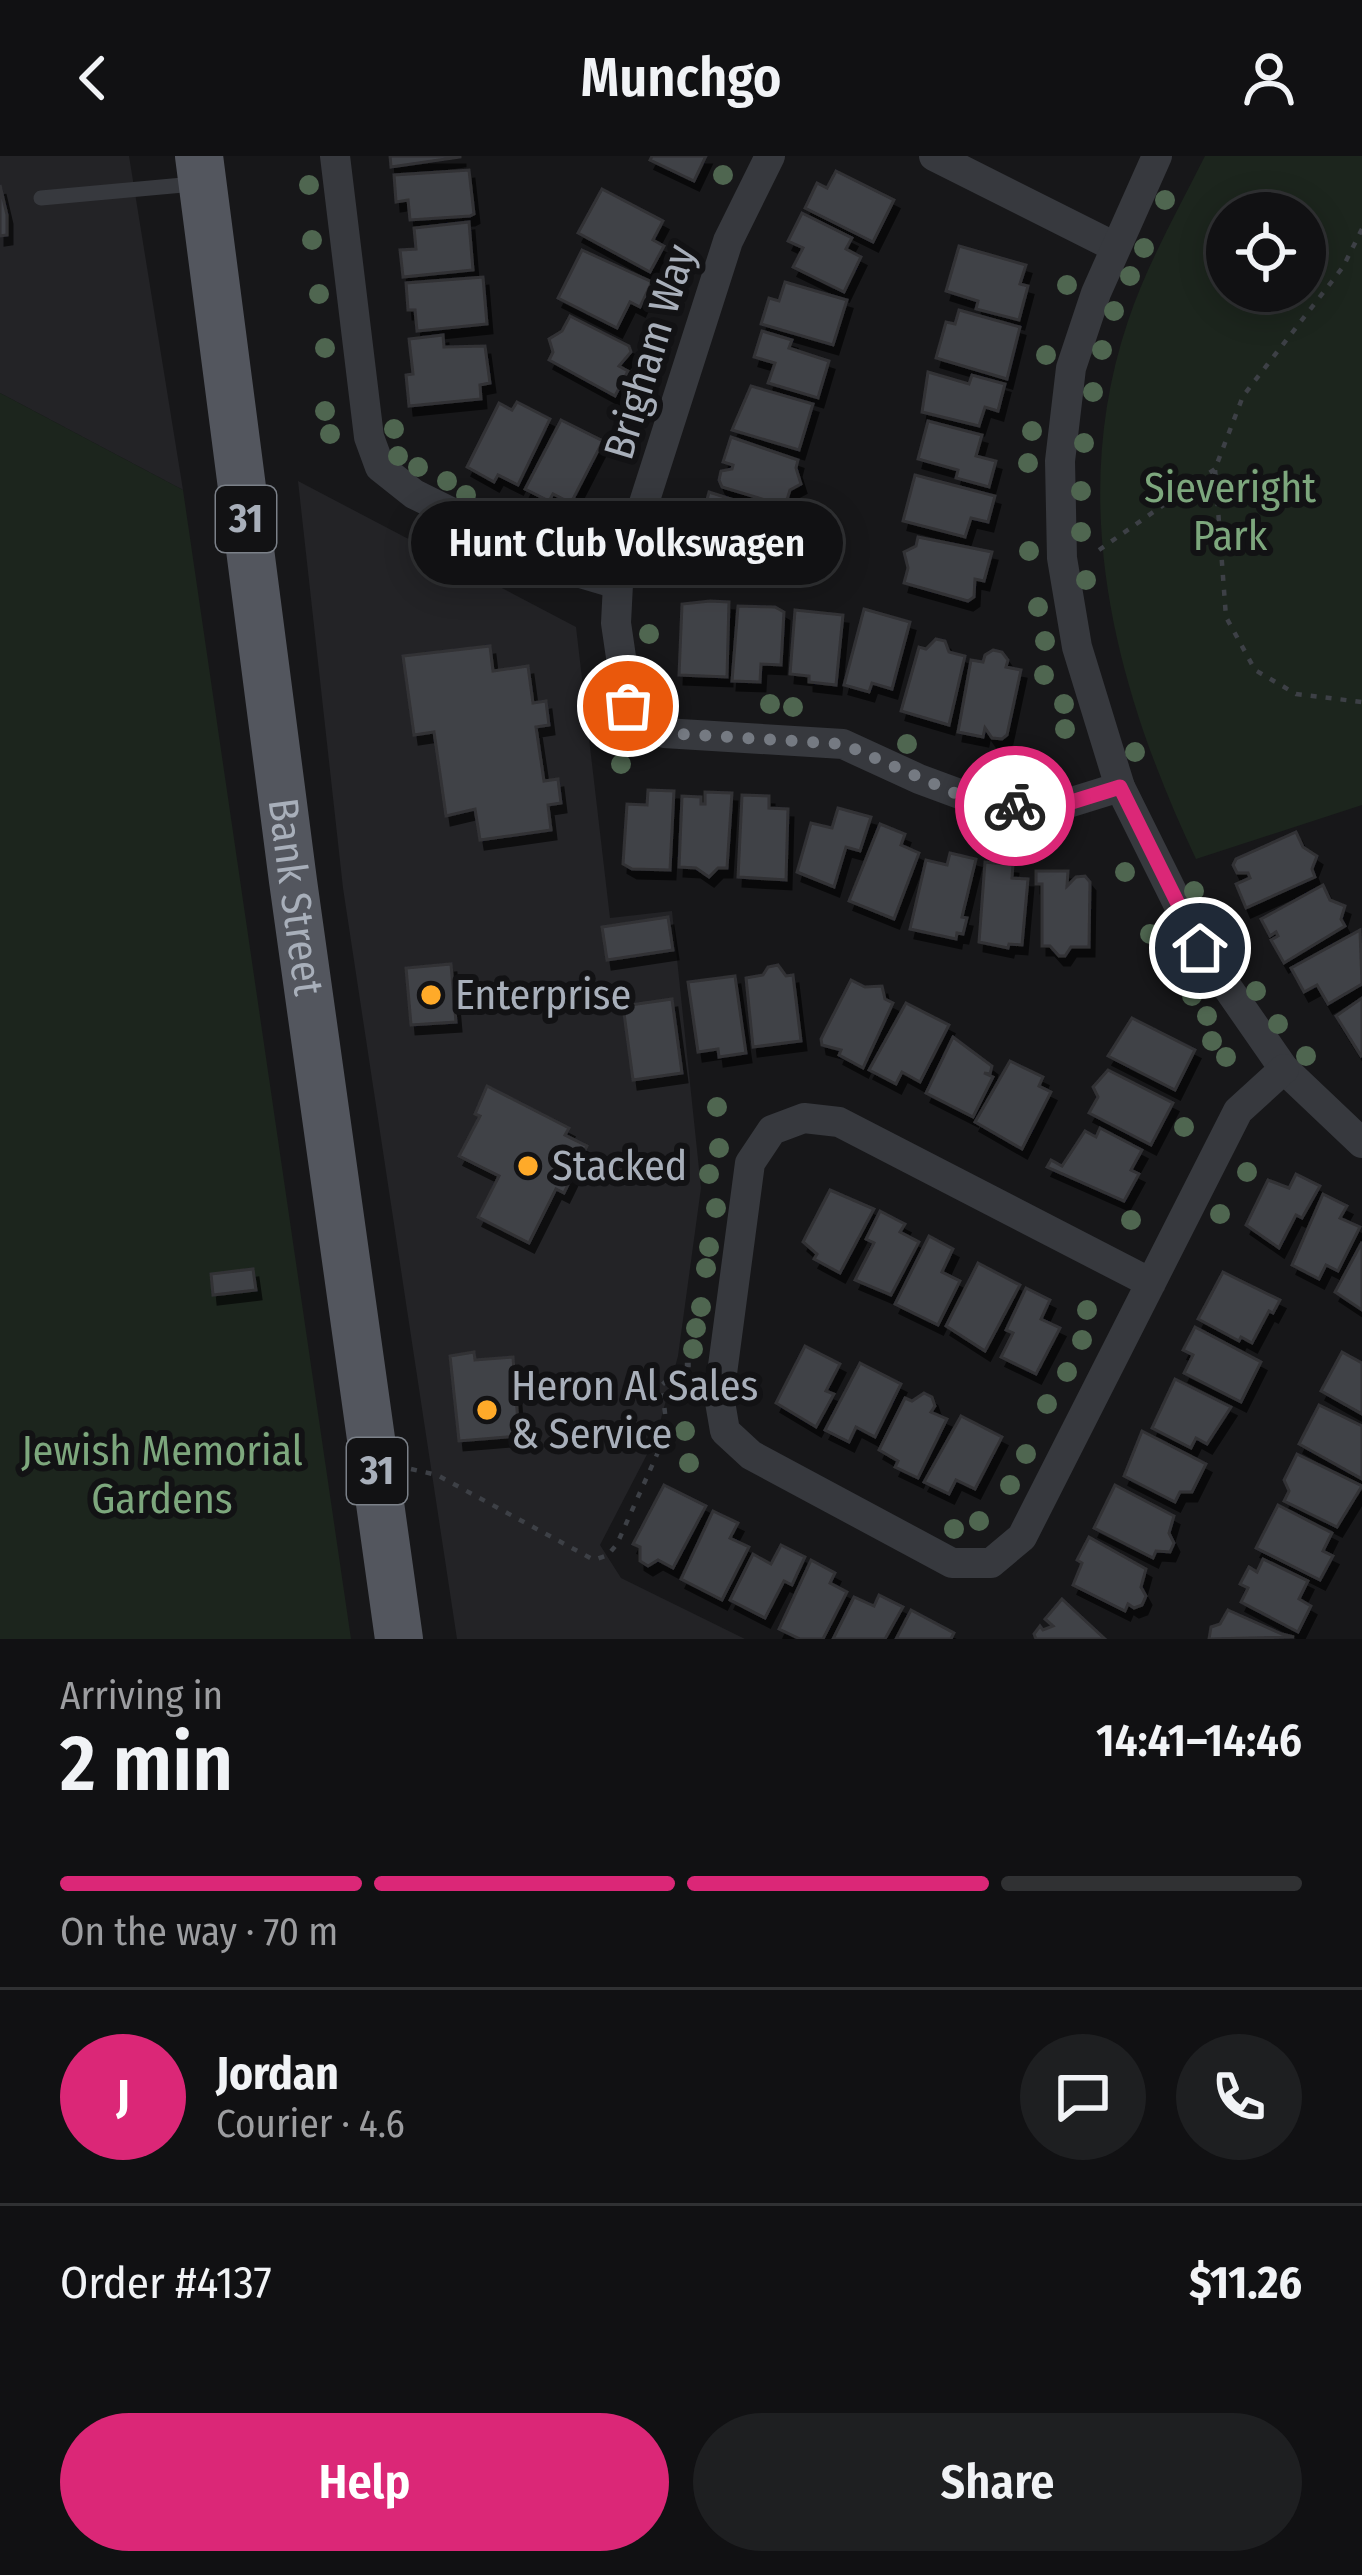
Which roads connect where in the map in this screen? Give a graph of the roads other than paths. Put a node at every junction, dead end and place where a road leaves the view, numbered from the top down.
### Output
1 (335, 156) edge
2 (770, 156) edge
3 (934, 156) edge
4 (1157, 156) edge
5 (201, 170) edge
6 (41, 198) dead end
7 (1115, 248) junction
8 (618, 584) junction
9 (1120, 787) junction
10 (1284, 1069) junction
11 (1362, 1143) edge
12 (1151, 1283) junction
13 (399, 1639) edge

1 - 8 street
2 - 8 street, Brigham Way
3 - 7 street
4 - 7 street
5 - 6 lane
5 - 13 main road, Bank Street / 31
7 - 9 street
8 - 9 street, Brigham Way
9 - 10 street
10 - 11 street
10 - 12 street
12 - 12 street

